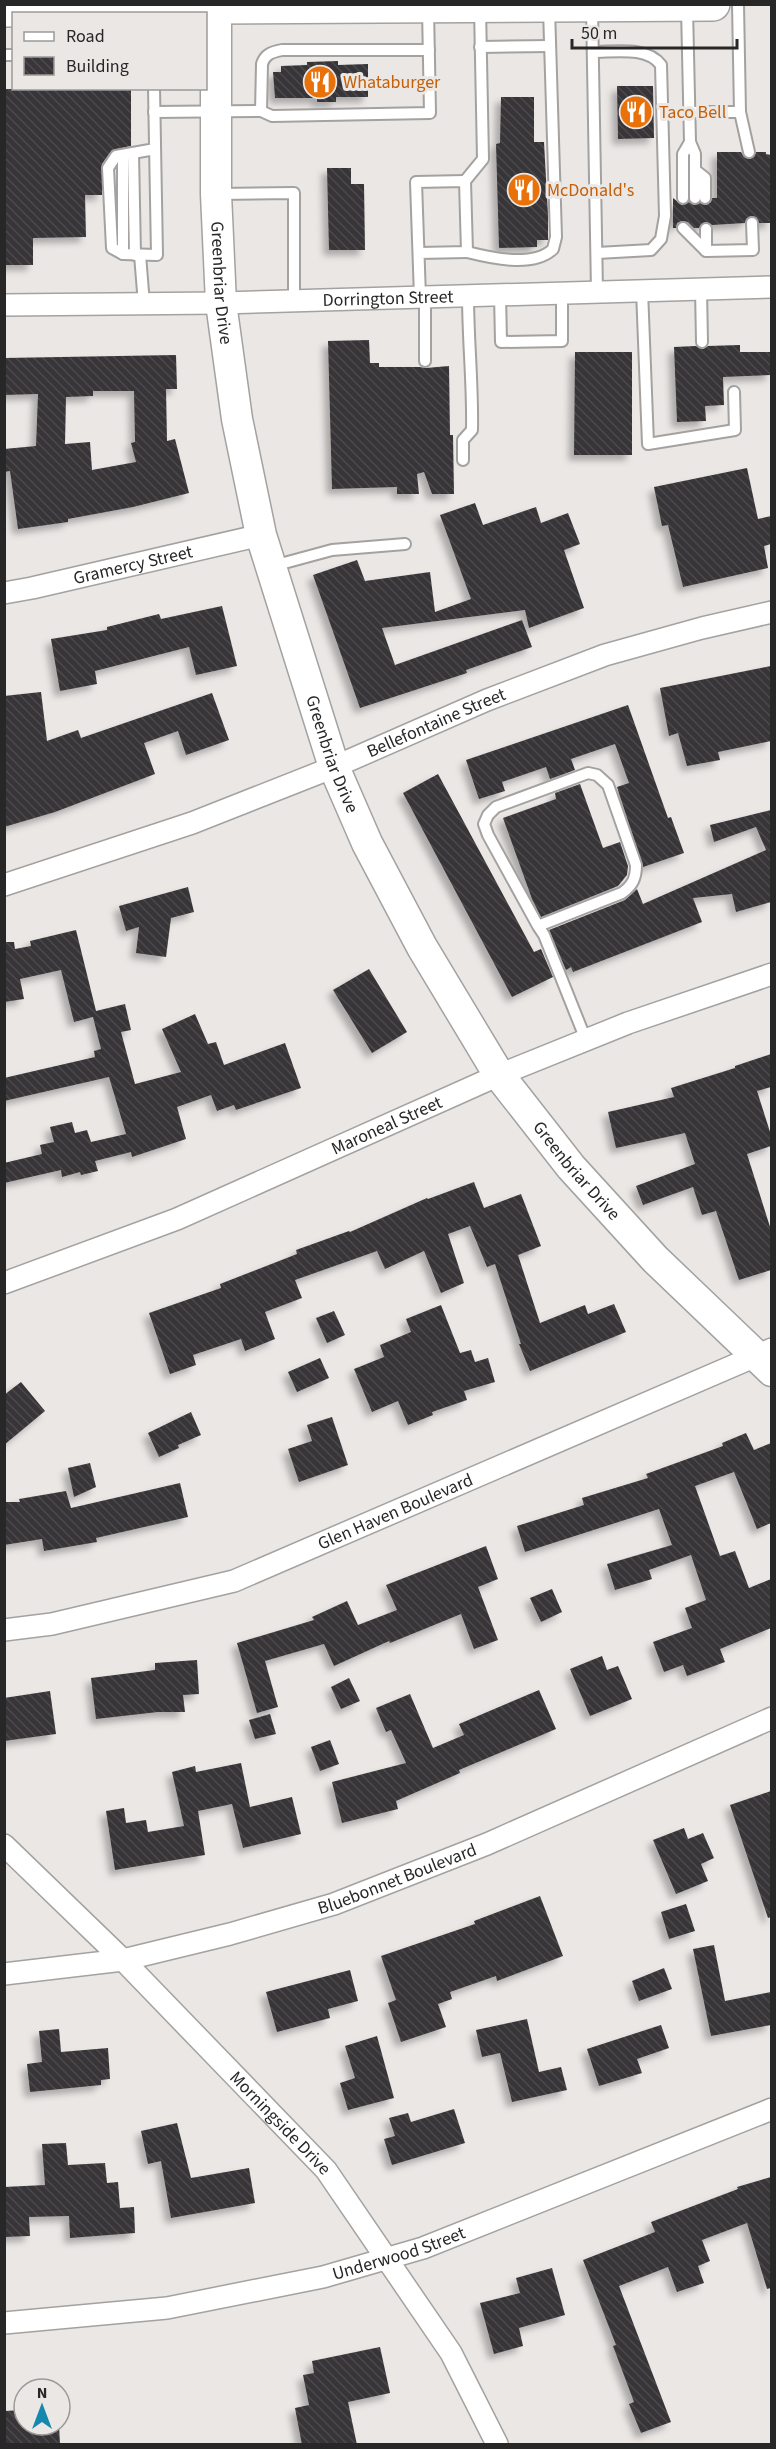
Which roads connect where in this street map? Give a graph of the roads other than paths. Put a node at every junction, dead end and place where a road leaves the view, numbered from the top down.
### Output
1 (713, 4) edge
2 (738, 4) edge
3 (480, 5) edge
4 (686, 5) edge
5 (216, 6) edge
6 (548, 6) edge
7 (592, 6) edge
8 (428, 7) junction
9 (19, 11) edge
10 (550, 46) junction
11 (480, 47) junction
12 (429, 50) junction
13 (593, 52) junction
14 (154, 90) edge
15 (215, 110) junction
16 (261, 111) junction
17 (154, 112) junction
18 (689, 112) junction
19 (740, 112) junction
20 (690, 142) junction
21 (155, 149) junction
22 (749, 152) dead end
23 (128, 154) junction
24 (465, 181) junction
25 (216, 194) junction
26 (683, 198) dead end
27 (700, 198) dead end
28 (752, 223) dead end
29 (694, 230) dead end
30 (467, 252) junction
31 (419, 253) junction
32 (597, 253) junction
33 (138, 255) junction
34 (771, 286) edge
35 (701, 289) junction
36 (642, 290) junction
37 (597, 291) junction
38 (562, 292) junction
39 (500, 294) junction
40 (468, 296) junction
41 (423, 297) junction
42 (294, 301) junction
43 (221, 303) junction
44 (144, 304) junction
45 (4, 305) edge
46 (702, 342) dead end
47 (425, 361) dead end
48 (734, 392) dead end
49 (463, 460) dead end
50 (261, 535) junction
51 (405, 544) dead end
52 (271, 567) junction
53 (4, 592) edge
54 (771, 612) edge
55 (334, 767) junction
56 (4, 885) edge
57 (538, 926) junction
58 (771, 974) edge
59 (586, 1040) junction
60 (499, 1075) junction
61 (6, 1285) edge
62 (766, 1358) edge
63 (4, 1630) edge
64 (771, 1718) edge
65 (4, 1845) edge
66 (123, 1960) junction
67 (4, 1974) edge
68 (771, 2109) edge
69 (388, 2258) junction
70 (4, 2323) edge
71 (497, 2445) edge

1 - 4 main road
2 - 19 lane
3 - 6 main road
3 - 8 main road
3 - 11 lane
4 - 7 main road
4 - 18 lane
5 - 8 main road
5 - 9 main road
5 - 15 main road, Greenbriar Drive
6 - 7 main road
6 - 10 lane
7 - 13 lane
8 - 12 lane
10 - 11 lane
10 - 30 lane
11 - 24 lane
12 - 16 lane
12 - 16 lane
13 - 32 lane
13 - 32 lane
14 - 17 lane
15 - 16 lane
15 - 17 lane
15 - 25 main road, Greenbriar Drive
17 - 21 lane
18 - 19 lane
18 - 20 lane
19 - 22 lane
20 - 26 lane
20 - 27 lane
21 - 23 lane
21 - 33 lane
23 - 33 lane
23 - 33 lane
24 - 30 lane
24 - 31 lane
25 - 42 lane
25 - 43 main road, Greenbriar Drive
28 - 29 lane
30 - 31 lane
31 - 41 lane
32 - 37 lane
33 - 44 lane
34 - 35 street, Dorrington Street
35 - 36 street, Dorrington Street
35 - 46 lane
36 - 37 street, Dorrington Street
36 - 48 lane
37 - 38 street, Dorrington Street
38 - 39 street, Dorrington Street
38 - 39 lane
39 - 40 street, Dorrington Street
40 - 41 street, Dorrington Street
40 - 49 lane
41 - 42 street, Dorrington Street
41 - 47 lane
42 - 43 street, Dorrington Street
43 - 44 street, Dorrington Street
43 - 50 main road, Greenbriar Drive
44 - 45 street, Dorrington Street
50 - 52 main road, Greenbriar Drive
50 - 53 street, Gramercy Street
51 - 52 lane
52 - 55 main road, Greenbriar Drive
54 - 55 street, Bellefontaine Street
55 - 56 street, Bellefontaine Street
55 - 60 main road, Greenbriar Drive
57 - 57 lane
57 - 59 lane
58 - 59 street, Maroneal Street
59 - 60 street, Maroneal Street
60 - 61 street, Maroneal Street
60 - 62 main road, Greenbriar Drive
62 - 63 street, Glen Haven Boulevard
64 - 66 street, Bluebonnet Boulevard
65 - 66 street, Morningside Drive
66 - 67 street, Bluebonnet Boulevard
66 - 69 street, Morningside Drive
68 - 69 street, Underwood Street
69 - 70 street, Underwood Street
69 - 71 street, Morningside Drive

